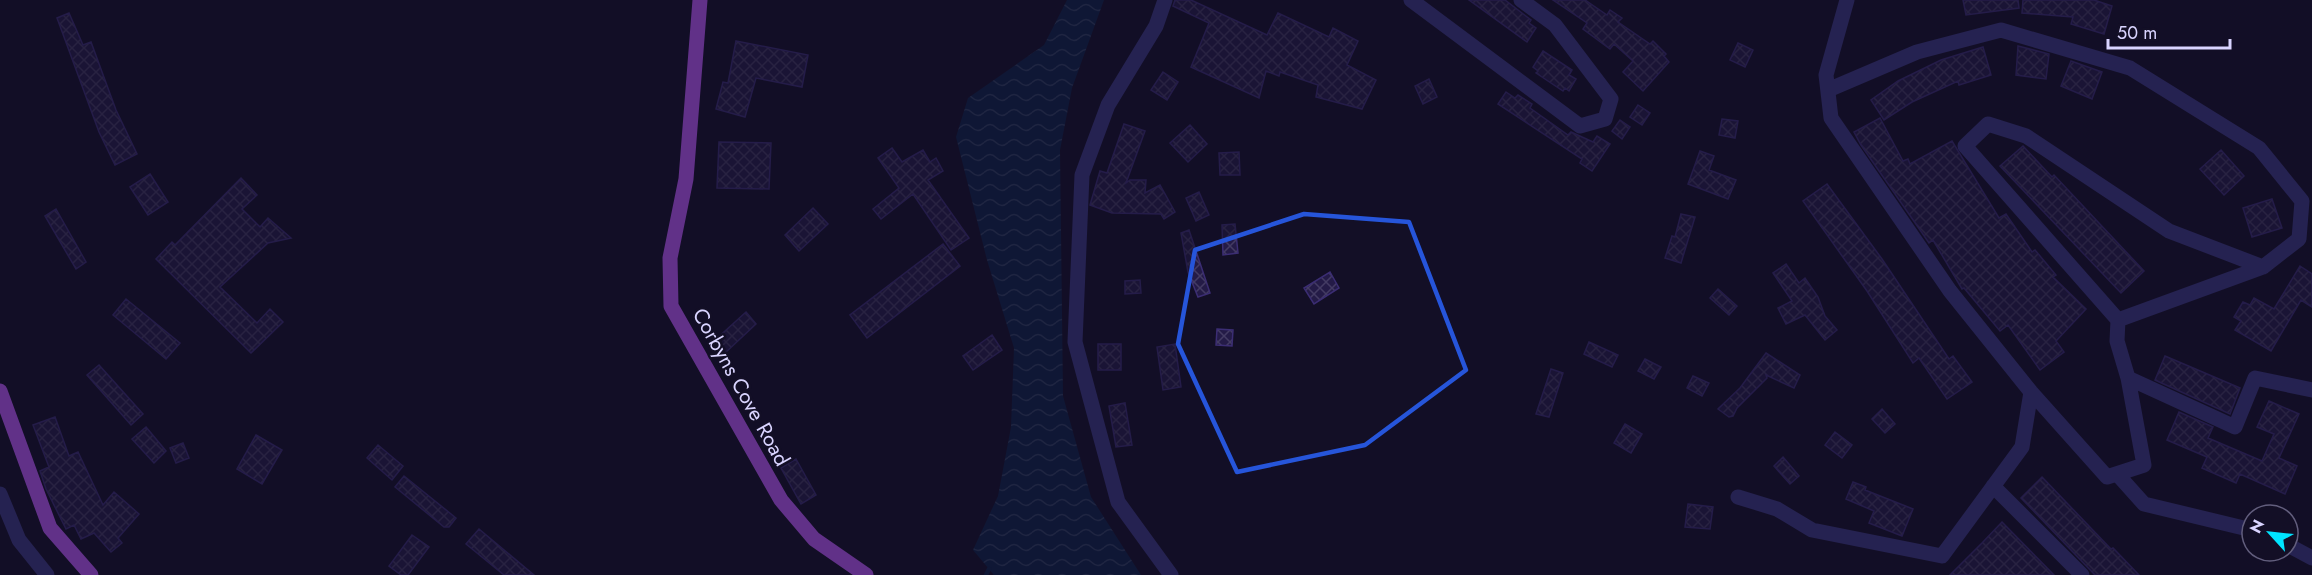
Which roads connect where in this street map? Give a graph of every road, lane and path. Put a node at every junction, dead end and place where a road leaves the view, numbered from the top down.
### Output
1 (700, 0) edge
2 (1165, 0) edge
3 (1411, 0) edge
4 (1521, 0) edge
5 (1847, 0) edge
6 (1828, 90) junction
7 (2262, 267) junction
8 (2118, 320) junction
9 (2128, 378) junction
10 (2312, 390) edge
11 (0, 391) edge
12 (2031, 392) junction
13 (2118, 475) junction
14 (1993, 486) junction
15 (0, 494) edge
16 (1738, 497) dead end
17 (2240, 527) edge
18 (47, 575) edge
19 (91, 575) edge
20 (866, 575) edge
21 (1171, 575) edge
22 (2082, 575) edge

1 - 20 main road, Corbyns Cove Road
2 - 21 street
3 - 4 street
5 - 6 street
6 - 7 street
6 - 12 street
7 - 8 street
7 - 8 street
8 - 9 street
9 - 10 street
9 - 13 street
11 - 19 main road
12 - 13 street
12 - 14 street
13 - 17 street
14 - 16 street
14 - 22 street
15 - 18 street

